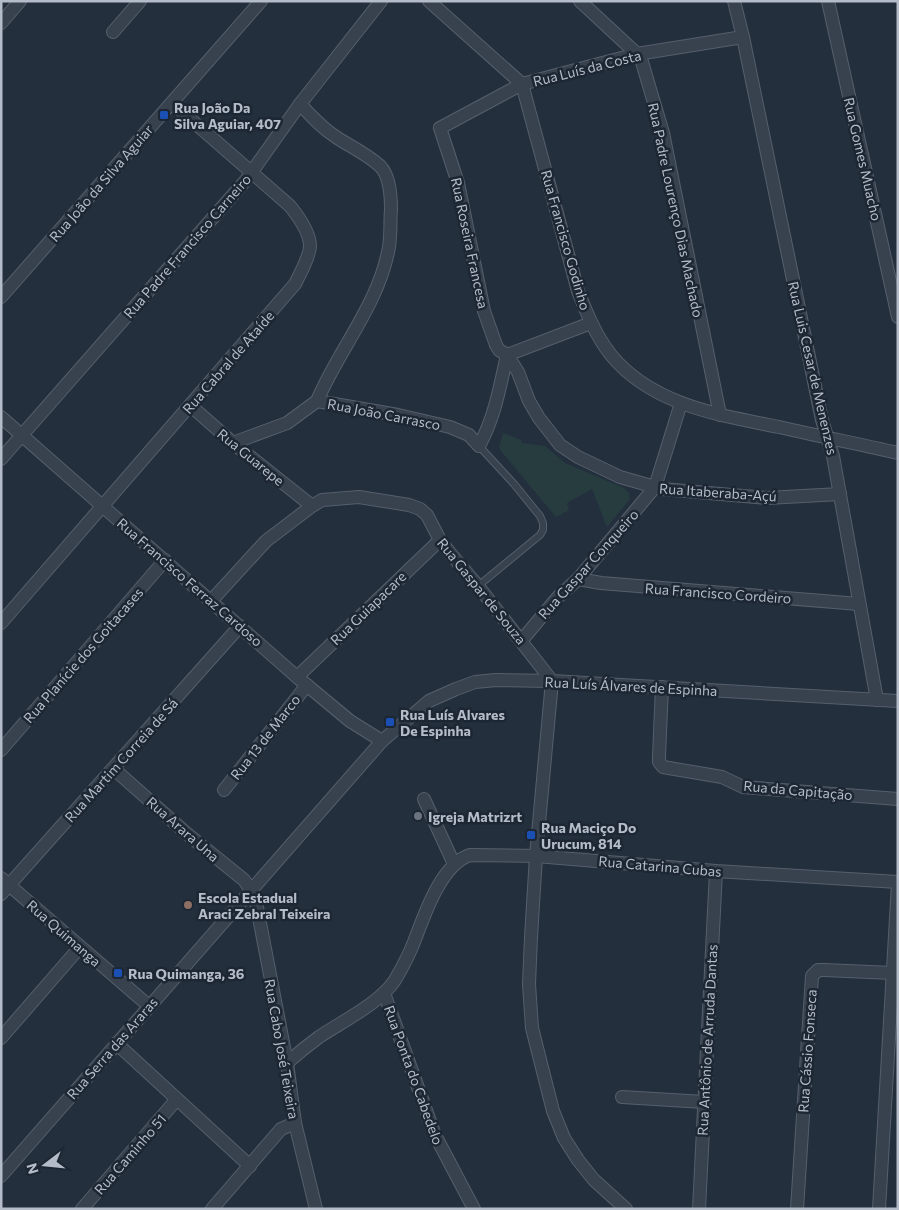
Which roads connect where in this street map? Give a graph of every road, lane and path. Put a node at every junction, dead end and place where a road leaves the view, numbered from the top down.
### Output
1 (20, 1) edge
2 (140, 1) edge
3 (261, 1) edge
4 (381, 1) edge
5 (428, 1) edge
6 (580, 1) edge
7 (734, 1) edge
8 (828, 1) edge
9 (1, 23) edge
10 (113, 32) dead end
11 (743, 37) junction
12 (637, 54) junction
13 (522, 84) junction
14 (172, 103) junction
15 (300, 104) junction
16 (440, 128) joint
17 (252, 172) junction
18 (1, 297) edge
19 (898, 317) edge
20 (591, 323) junction
21 (507, 354) junction
22 (317, 401) junction
23 (681, 404) junction
24 (191, 406) junction
25 (720, 415) junction
26 (1, 417) edge
27 (22, 435) junction
28 (829, 438) junction
29 (233, 443) junction
30 (479, 446) junction
31 (898, 453) edge
32 (1, 459) edge
33 (654, 487) junction
34 (840, 494) junction
35 (103, 506) junction
36 (312, 506) junction
37 (440, 540) junction
38 (165, 560) junction
39 (578, 579) junction
40 (478, 586) junction
41 (211, 601) junction
42 (859, 604) junction
43 (1, 623) edge
44 (240, 626) junction
45 (522, 640) junction
46 (552, 680) junction
47 (302, 681) junction
48 (662, 687) junction
49 (877, 700) junction
50 (898, 701) edge
51 (382, 741) junction
52 (1, 750) edge
53 (114, 769) junction
54 (224, 790) dead end
55 (424, 799) dead end
56 (898, 799) edge
57 (536, 856) junction
58 (454, 864) junction
59 (716, 871) junction
60 (898, 883) edge
61 (4, 886) edge
62 (251, 890) junction
63 (80, 947) junction
64 (893, 973) junction
65 (384, 993) junction
66 (148, 1006) junction
67 (1, 1038) edge
68 (116, 1044) junction
69 (287, 1064) junction
70 (622, 1097) dead end
71 (177, 1099) junction
72 (704, 1102) junction
73 (295, 1123) junction
74 (250, 1166) junction
75 (1, 1176) edge
76 (82, 1209) edge
77 (212, 1209) edge
78 (316, 1209) edge
79 (474, 1209) edge
80 (626, 1209) edge
81 (699, 1209) edge
82 (797, 1209) edge
83 (879, 1209) edge

1 - 9 street
2 - 10 street
3 - 14 street, Rua João da Silva Aguiar
4 - 15 street, Rua Padre Francisco Carneiro
5 - 13 street
6 - 12 street, Rua Padre Lourenço Dias Machado
7 - 11 street, Rua Luis Cesar de Menenzes
8 - 19 street, Rua Gomes Muacho
11 - 12 street, Rua Luís da Costa
11 - 28 street, Rua Luis Cesar de Menenzes
12 - 13 street, Rua Luís da Costa
12 - 25 street, Rua Padre Lourenço Dias Machado
13 - 16 street, Rua Luís da Costa
13 - 20 street, Rua Francisco Godinho
14 - 17 street, Rua Cabral de Ataíde
14 - 18 street, Rua João da Silva Aguiar
15 - 17 street, Rua Padre Francisco Carneiro
15 - 22 street
16 - 21 street, Rua Roseira Francesa
17 - 24 street, Rua Cabral de Ataíde
17 - 27 street, Rua Padre Francisco Carneiro
20 - 21 street
20 - 23 street, Rua Francisco Godinho
21 - 30 street
21 - 33 street, Rua Itaberaba-Açú
22 - 29 street, Rua João Carrasco
22 - 30 street, Rua João Carrasco
23 - 25 street, Rua Francisco Godinho
23 - 33 street, Rua Gaspar Conqueiro
24 - 29 street, Rua Guarepe
24 - 35 street, Rua Cabral de Ataíde
25 - 28 street, Rua Francisco Godinho
26 - 27 street, Rua Francisco Ferraz Cardoso
27 - 32 street, Rua Padre Francisco Carneiro
27 - 35 street, Rua Francisco Ferraz Cardoso
28 - 31 street, Rua Francisco Godinho
28 - 34 street, Rua Luis Cesar de Menenzes
29 - 36 street, Rua Guarepe
30 - 40 lane
33 - 34 street, Rua Itaberaba-Açú
33 - 39 street, Rua Gaspar Conqueiro
34 - 42 street, Rua Luis Cesar de Menenzes
35 - 38 street, Rua Francisco Ferraz Cardoso
35 - 43 street, Rua Cabral de Ataíde
36 - 37 street, Rua Gaspar de Souza
36 - 41 street, Rua Gaspar de Souza
37 - 40 street, Rua Gaspar de Souza
37 - 47 street, Rua Guiapacare
38 - 41 street, Rua Francisco Ferraz Cardoso
38 - 52 street, Rua Planície dos Goitacases
39 - 42 street, Rua Francisco Cordeiro
39 - 45 street, Rua Gaspar Conqueiro
40 - 45 street, Rua Gaspar de Souza
41 - 44 street, Rua Francisco Ferraz Cardoso
42 - 49 street, Rua Luis Cesar de Menenzes
44 - 47 street, Rua Francisco Ferraz Cardoso
44 - 53 street, Rua Martim Correia de Sá
45 - 46 street, Rua Gaspar de Souza
46 - 48 street, Rua Luís Álvares de Espinha
46 - 51 street, Rua Luís Álvares de Espinha
46 - 57 street
47 - 51 street, Rua Francisco Ferraz Cardoso
47 - 54 street, Rua 13 de Marco
48 - 49 street, Rua Luís Álvares de Espinha
48 - 56 street, Rua da Capitação
49 - 50 street, Rua Luís Álvares de Espinha
51 - 62 street, Rua Serra das Araras
53 - 61 street, Rua Martim Correia de Sá
53 - 62 street, Rua Arara Una
55 - 58 street
57 - 58 street, Rua Catarina Cubas
57 - 59 street, Rua Catarina Cubas
57 - 80 street
58 - 65 street
59 - 60 street, Rua Catarina Cubas
59 - 72 street, Rua Antônio de Arruda Dantas
60 - 64 street
61 - 63 street, Rua Quimanga
62 - 66 street, Rua Serra das Araras
62 - 69 street, Rua Cabo José Teixeira
63 - 66 street, Rua Quimanga
63 - 67 street
64 - 82 street, Rua Cássio Fonseca
64 - 83 street
65 - 69 street
65 - 79 street, Rua Ponta do Cabedelo
66 - 68 street, Rua Serra das Araras
68 - 71 street
68 - 75 street, Rua Serra das Araras
69 - 73 street, Rua Cabo José Teixeira
70 - 72 street
71 - 74 street
71 - 76 street, Rua Caminho 51
72 - 81 street, Rua Antônio de Arruda Dantas
73 - 74 street
73 - 78 street, Rua Cabo José Teixeira
74 - 77 street

